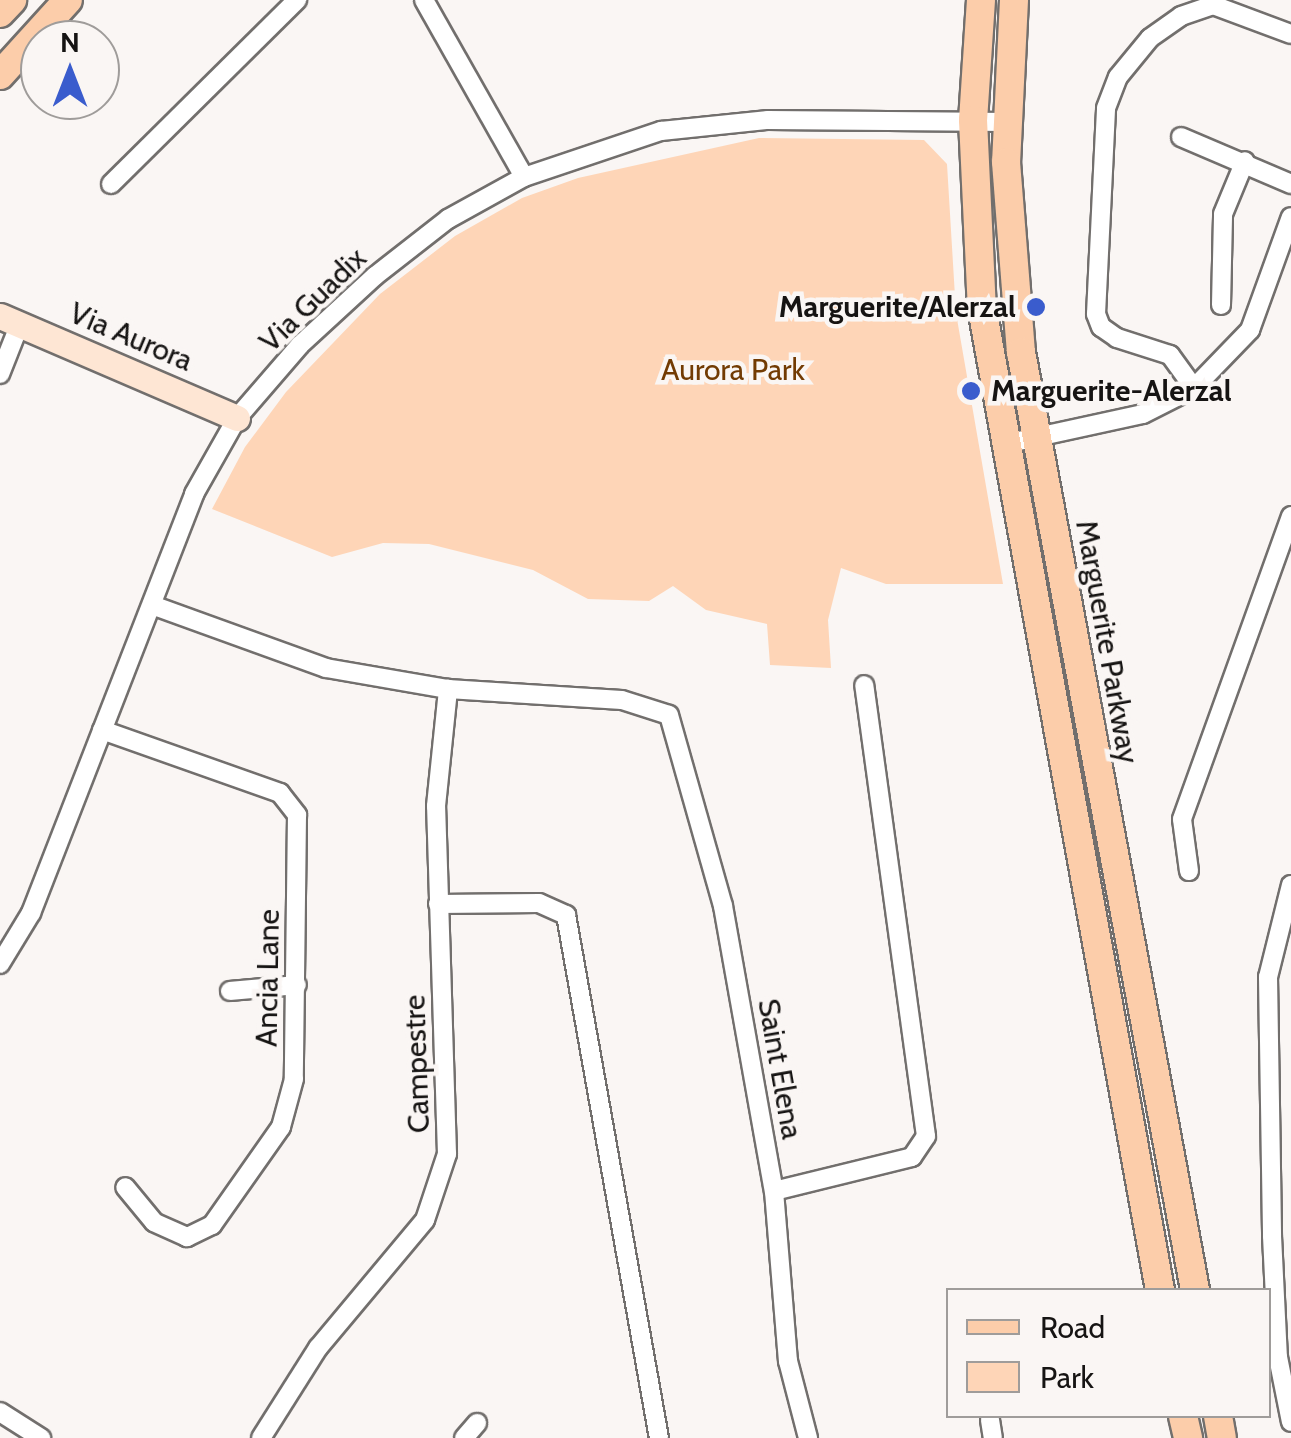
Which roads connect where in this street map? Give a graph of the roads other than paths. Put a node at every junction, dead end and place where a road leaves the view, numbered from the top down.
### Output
1 (12, 0) edge
2 (68, 0) edge
3 (297, 0) edge
4 (424, 0) edge
5 (981, 0) edge
6 (1014, 0) edge
7 (0, 13) edge
8 (1291, 34) edge
9 (0, 75) edge
10 (973, 120) junction
11 (1008, 122) junction
12 (1181, 137) dead end
13 (1244, 161) junction
14 (524, 177) junction
15 (111, 184) dead end
16 (1291, 184) edge
17 (1291, 217) edge
18 (1289, 240) edge
19 (1220, 305) dead end
20 (10, 321) edge
21 (0, 374) edge
22 (1194, 388) junction
23 (237, 418) junction
24 (1036, 438) junction
25 (1005, 444) junction
26 (1291, 516) edge
27 (152, 606) junction
28 (864, 685) dead end
29 (448, 689) junction
30 (102, 730) junction
31 (1188, 870) dead end
32 (1291, 888) edge
33 (438, 904) junction
34 (0, 964) edge
35 (297, 984) junction
36 (230, 991) dead end
37 (1271, 1143) junction
38 (1291, 1143) edge
39 (125, 1186) dead end
40 (774, 1190) junction
41 (1160, 1288) edge
42 (1196, 1288) edge
43 (1284, 1335) edge
44 (0, 1412) edge
45 (1291, 1422) edge
46 (41, 1438) edge
47 (261, 1438) edge
48 (659, 1438) edge
49 (808, 1438) edge

1 - 7 main road
2 - 9 main road
3 - 15 street
4 - 14 street
5 - 10 main road
6 - 11 main road, Marguerite Parkway
8 - 22 street
10 - 11 street, Via Guadix
10 - 14 street, Via Guadix
10 - 25 main road
11 - 24 main road, Marguerite Parkway
12 - 13 street
13 - 16 street
13 - 19 street
14 - 23 street, Via Guadix
17 - 18 street
18 - 22 street
20 - 21 street
20 - 23 street, Via Aurora
22 - 24 street
23 - 27 street, Via Guadix
24 - 25 street
24 - 42 main road, Marguerite Parkway
25 - 41 main road
26 - 31 street
27 - 29 street
27 - 30 street, Via Guadix
28 - 40 street
29 - 33 street, Campestre
29 - 40 street, Saint Elena
30 - 34 street, Via Guadix
30 - 35 street, Ancia Lane
32 - 37 street
33 - 47 street, Campestre
33 - 48 street
35 - 36 street
35 - 39 street, Ancia Lane
37 - 38 street
37 - 43 street
40 - 49 street, Saint Elena
43 - 45 street
44 - 46 street

